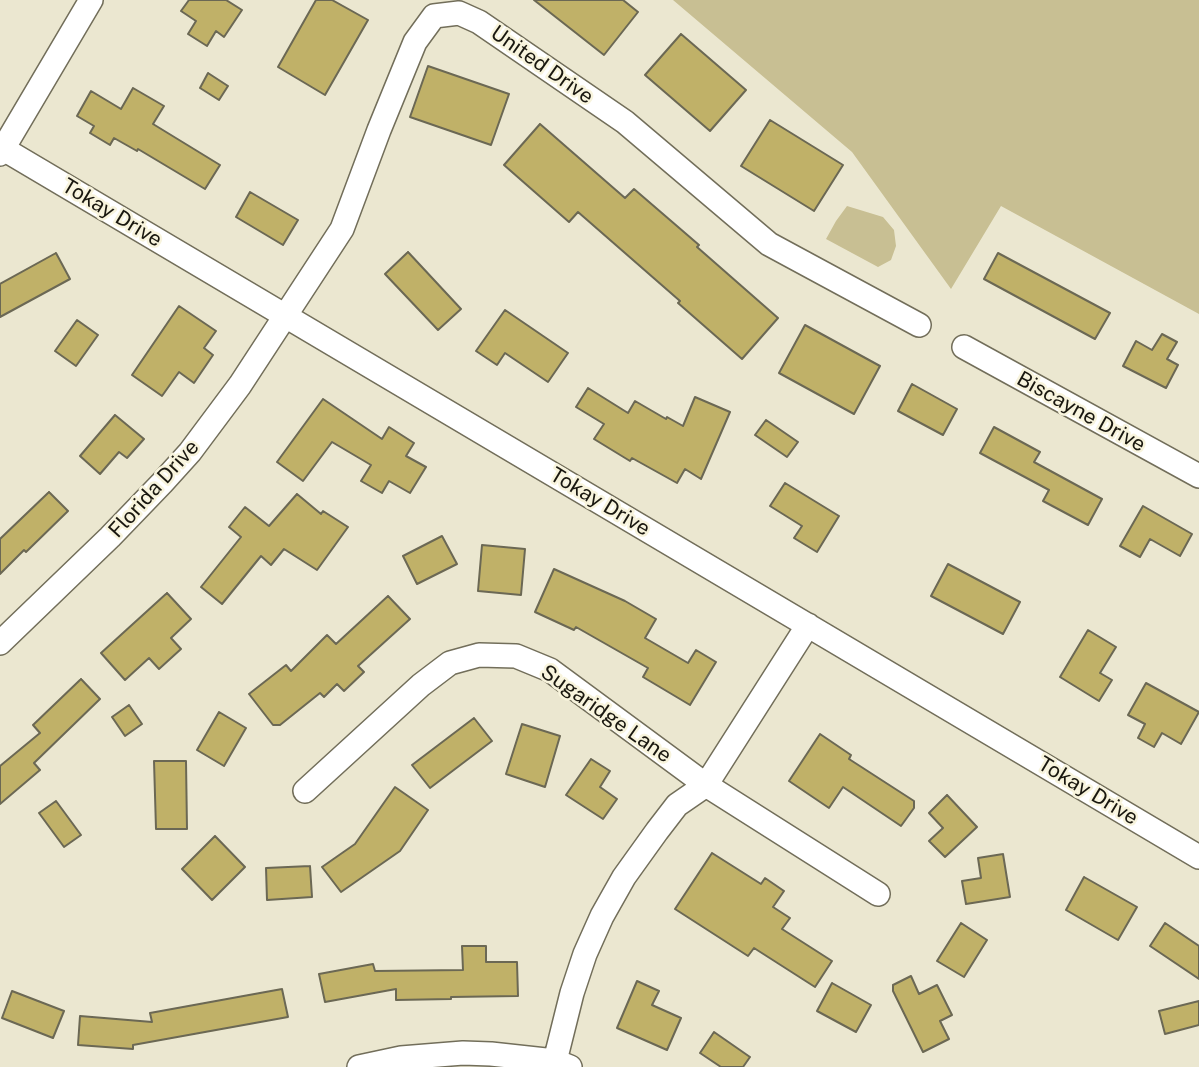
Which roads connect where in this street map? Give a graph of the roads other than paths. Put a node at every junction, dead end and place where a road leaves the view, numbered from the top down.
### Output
1 (91, 0) edge
2 (1, 150) edge
3 (285, 316) junction
4 (919, 325) dead end
5 (964, 347) dead end
6 (1199, 476) edge
7 (808, 625) junction
8 (0, 643) edge
9 (706, 785) junction
10 (305, 791) dead end
11 (1199, 857) edge
12 (878, 894) dead end
13 (563, 1064) edge
14 (359, 1067) edge

1 - 2 street
2 - 3 street, Tokay Drive
3 - 4 street, United Drive
3 - 7 street, Tokay Drive
3 - 8 street, Florida Drive
5 - 6 street, Biscayne Drive
7 - 9 street
7 - 11 street, Tokay Drive
9 - 10 street, Sugaridge Lane
9 - 12 street, Sugaridge Lane
9 - 13 street
13 - 14 street

